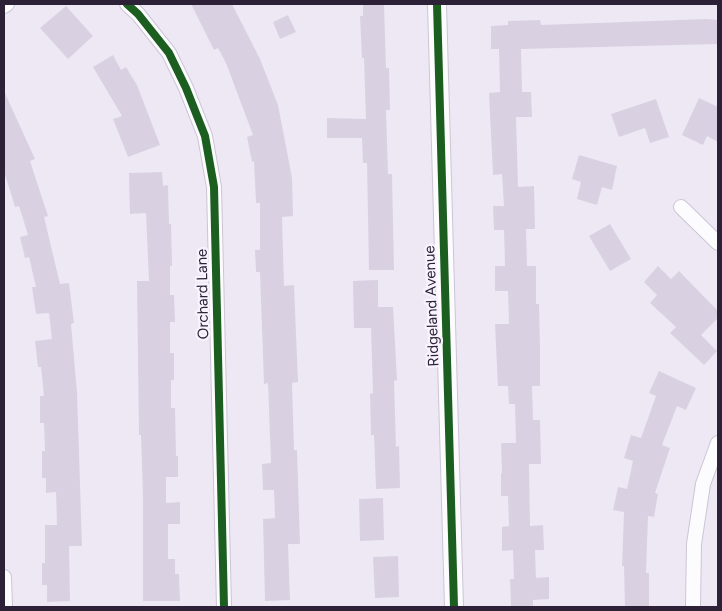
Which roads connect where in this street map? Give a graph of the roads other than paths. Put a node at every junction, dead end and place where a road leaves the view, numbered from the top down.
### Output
1 (127, 4) edge
2 (437, 4) edge
3 (681, 207) dead end
4 (718, 243) edge
5 (718, 443) edge
6 (4, 577) edge
7 (4, 607) edge
8 (224, 607) edge
9 (454, 607) edge
10 (692, 607) edge

1 - 8 street, Orchard Lane
2 - 9 street, Ridgeland Avenue
3 - 4 street
5 - 10 street
6 - 7 street

